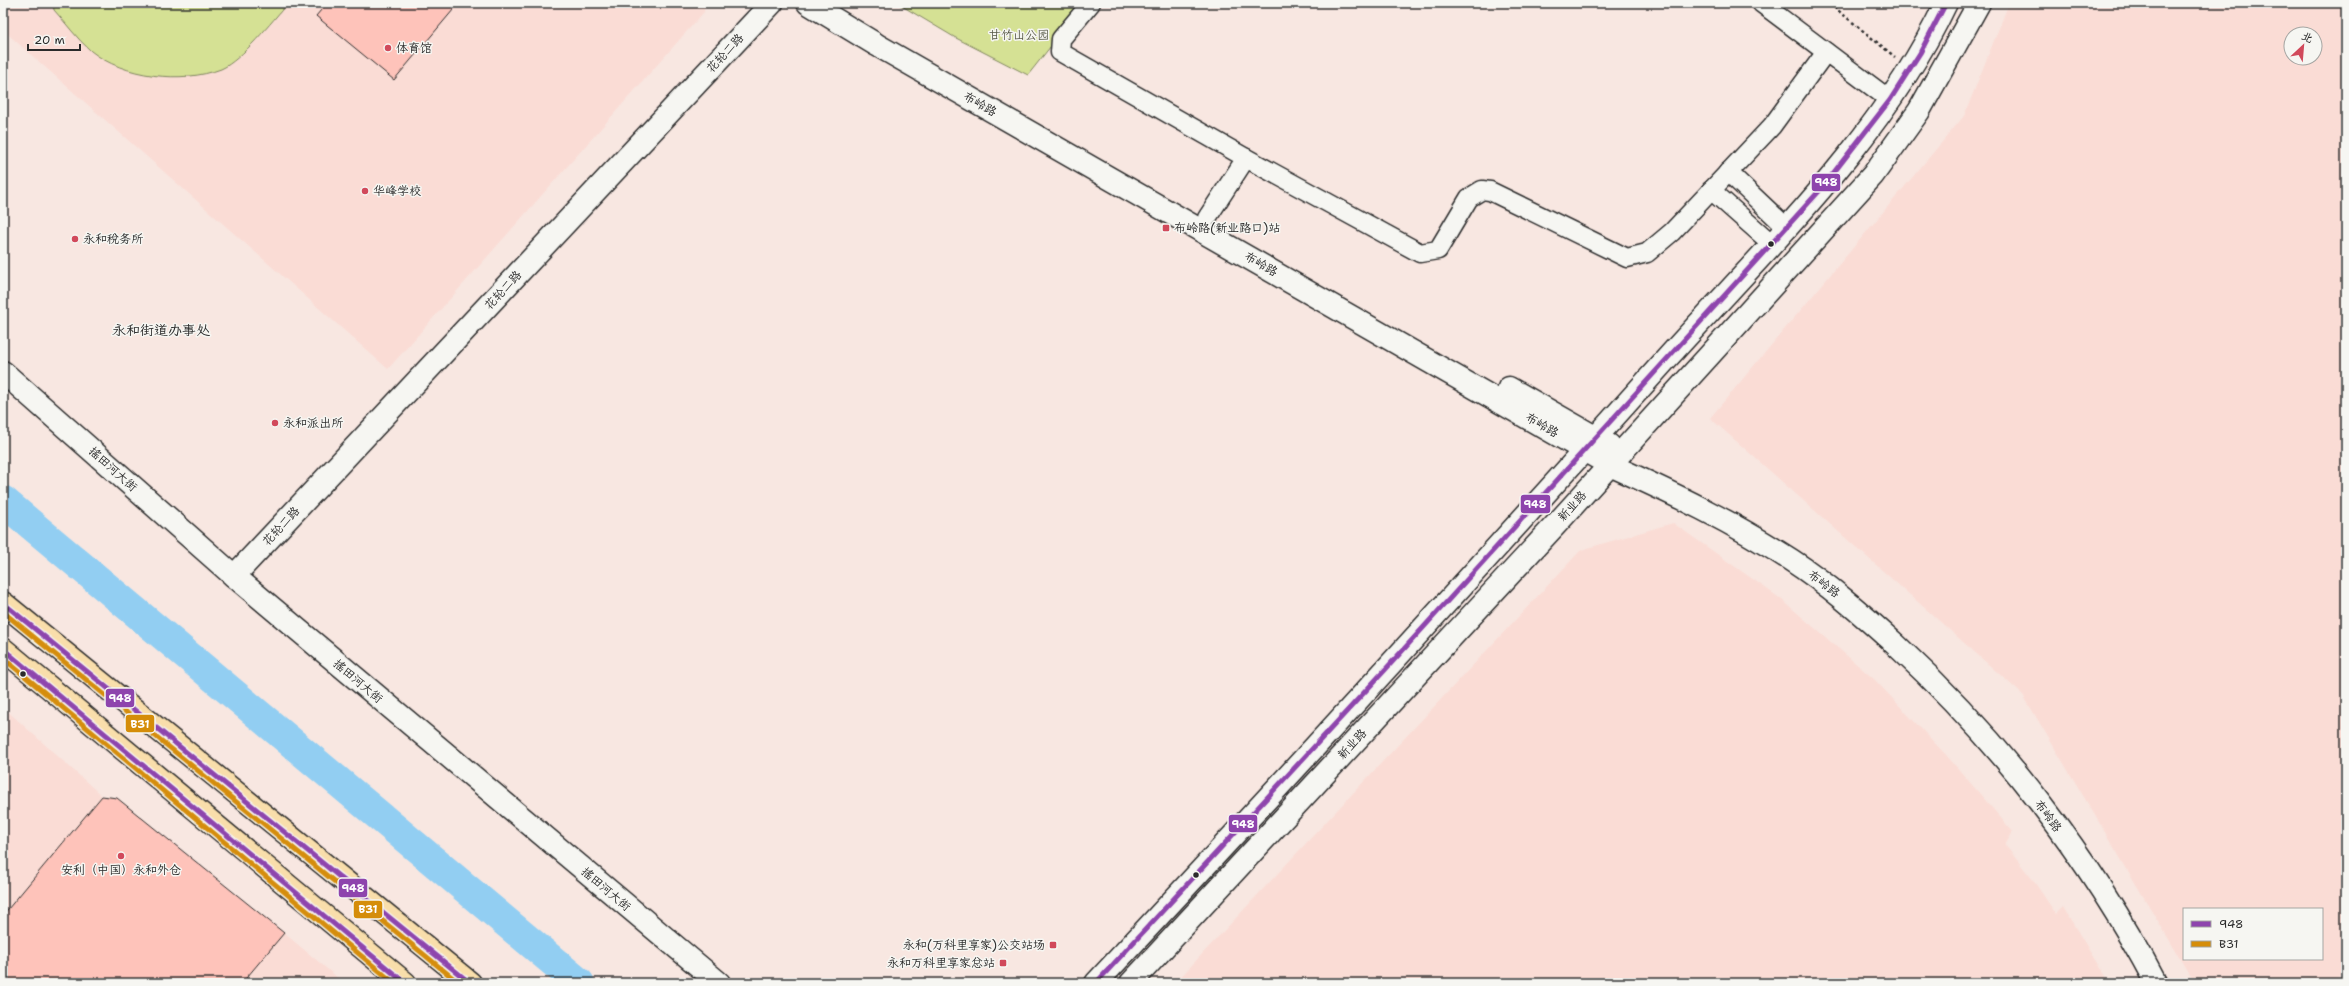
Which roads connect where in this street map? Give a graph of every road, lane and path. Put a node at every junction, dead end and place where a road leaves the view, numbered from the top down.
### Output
1 (772, 3) edge
2 (808, 3) edge
3 (832, 3) edge
4 (1091, 3) edge
5 (1761, 3) edge
6 (1829, 3) edge
7 (1946, 3) edge
8 (1979, 3) edge
9 (1826, 52) junction
10 (1910, 69) junction
11 (1890, 100) junction
12 (1246, 158) junction
13 (1728, 172) junction
14 (1711, 190) junction
15 (1207, 218) junction
16 (1786, 226) junction
17 (1771, 243) junction
18 (3, 372) edge
19 (1591, 444) junction
20 (1615, 459) junction
21 (234, 576) junction
22 (3, 603) edge
23 (3, 649) edge
24 (405, 983) edge
25 (470, 983) edge
26 (719, 983) edge
27 (1096, 983) edge
28 (1131, 983) edge
29 (2156, 983) edge

1 - 21 street, 花轮二路
2 - 19 street, 布岭路
3 - 15 street, 布岭路
4 - 12 street
5 - 9 street
6 - 10 path
7 - 10 street
8 - 20 street, 新业路
9 - 11 street
9 - 13 street
10 - 11 street
11 - 16 street
12 - 14 street
12 - 15 street
13 - 14 street
13 - 16 street
14 - 17 street
15 - 19 street, 布岭路
16 - 17 street
17 - 19 street
18 - 21 street, 摇田河大街
19 - 20 street, 布岭路
19 - 27 street
20 - 28 street, 新业路
20 - 29 street, 布岭路
21 - 26 street, 摇田河大街
22 - 25 main road
23 - 24 main road

